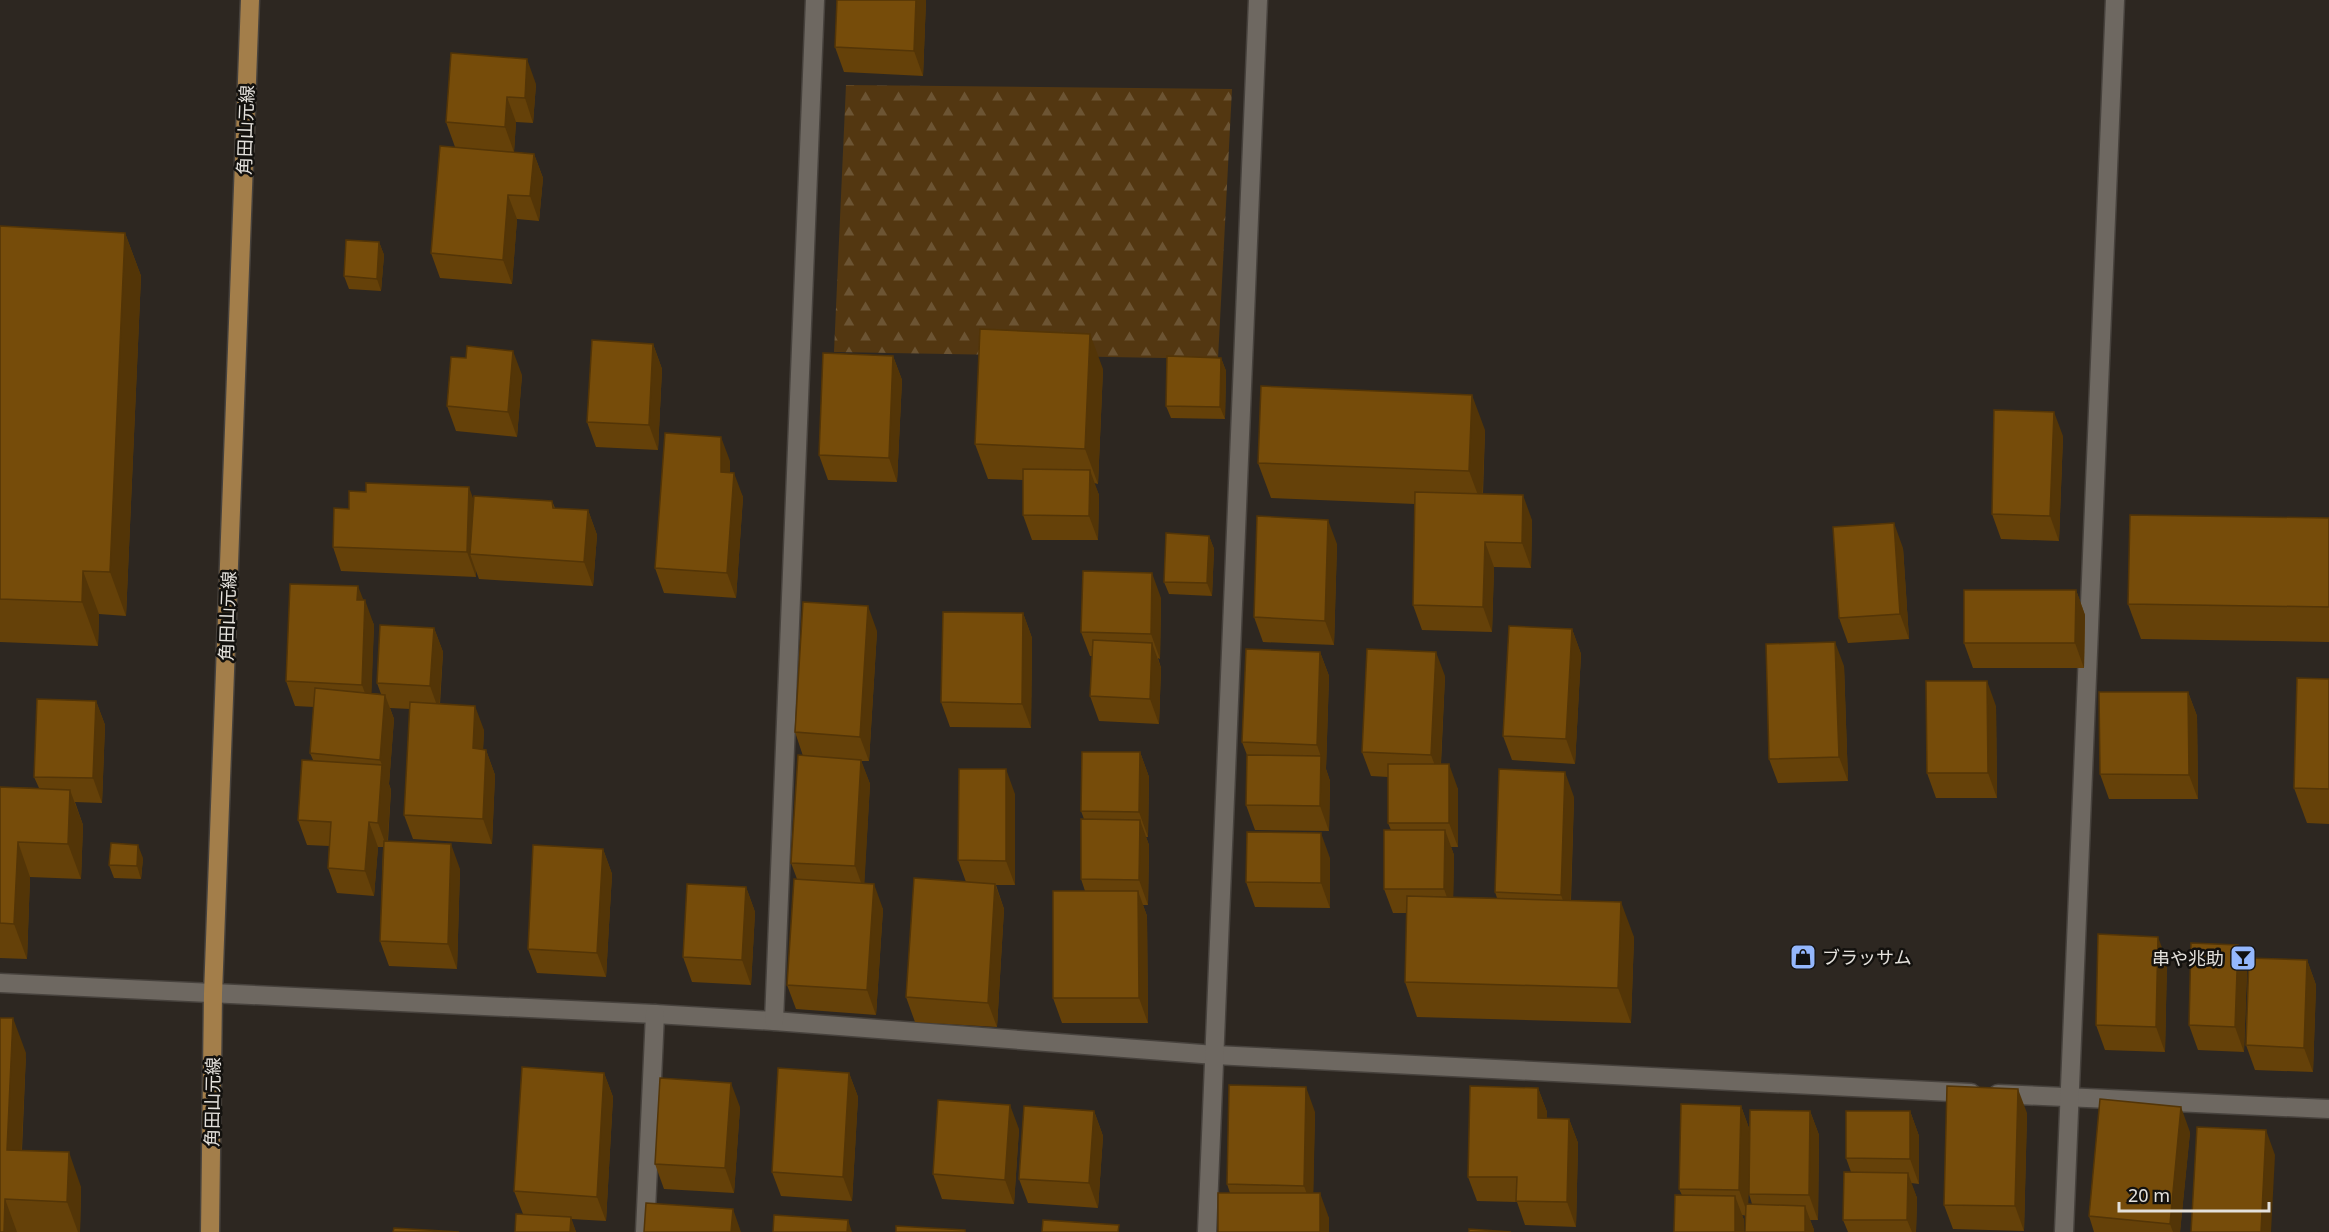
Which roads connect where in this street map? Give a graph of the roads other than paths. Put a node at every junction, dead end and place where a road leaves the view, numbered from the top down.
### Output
1 (250, 0) edge
2 (815, 0) edge
3 (1258, 0) edge
4 (2115, 0) edge
5 (0, 983) edge
6 (213, 994) junction
7 (655, 1014) junction
8 (774, 1021) junction
9 (1215, 1055) junction
10 (2070, 1097) junction
11 (2329, 1109) edge
12 (210, 1232) edge
13 (645, 1232) edge
14 (1207, 1232) edge
15 (2064, 1232) edge

1 - 6 main road, 角田山元線
2 - 8 street
3 - 9 street
4 - 10 street
5 - 6 street
6 - 7 street
6 - 12 main road, 角田山元線
7 - 8 street
7 - 13 street
8 - 9 street
9 - 10 street
9 - 14 street
10 - 11 street
10 - 15 street

